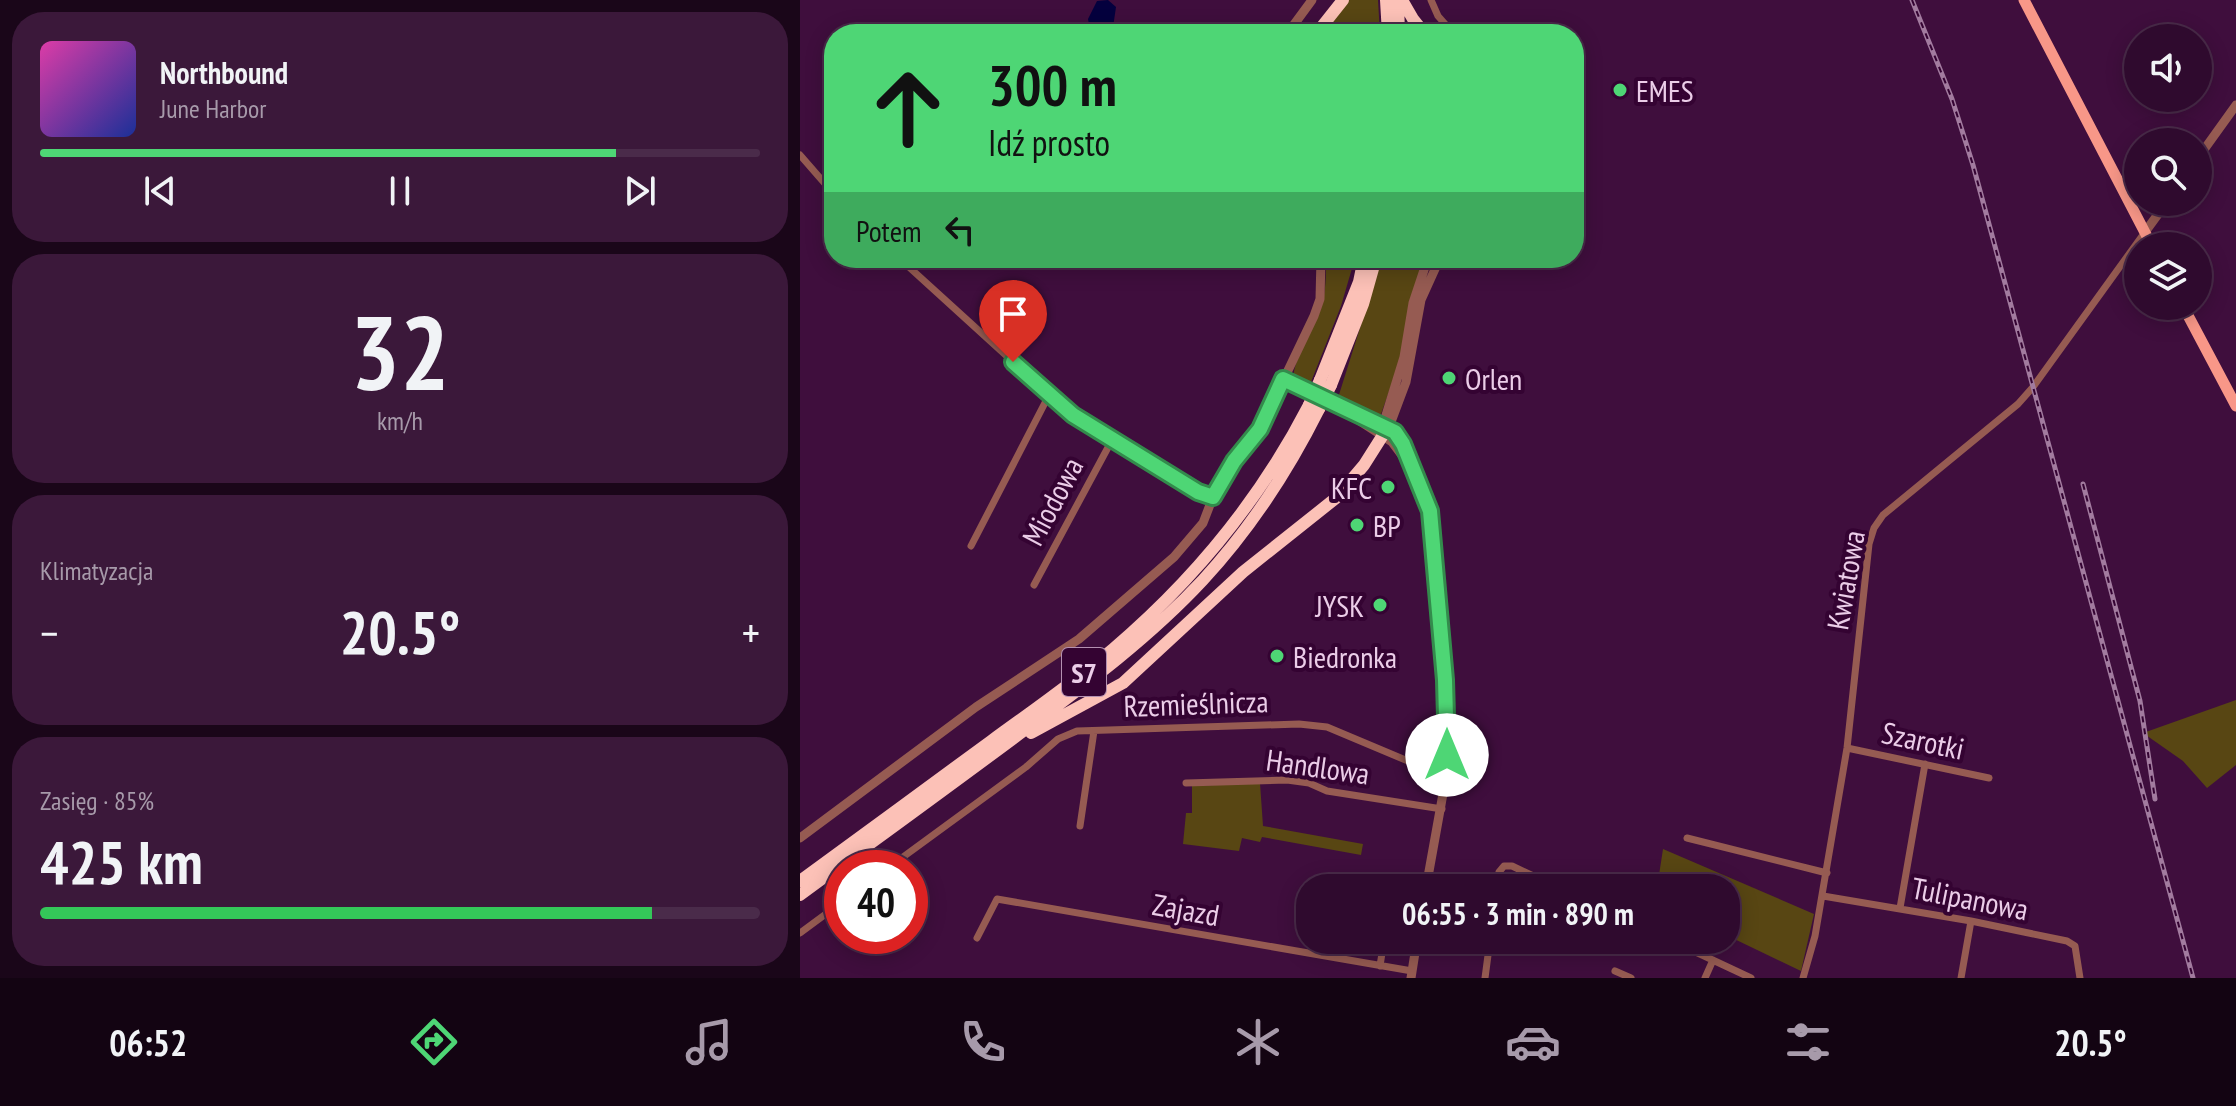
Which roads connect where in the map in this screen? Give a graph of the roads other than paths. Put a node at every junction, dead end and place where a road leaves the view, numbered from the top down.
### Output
1 (1312, 0) edge
2 (1343, 0) edge
3 (1386, 0) edge
4 (1400, 0) edge
5 (1431, 0) edge
6 (2024, 0) edge
7 (1294, 24) edge
8 (1324, 24) edge
9 (1387, 24) edge
10 (1399, 24) edge
11 (1417, 24) edge
12 (1445, 24) edge
13 (2236, 105) edge
14 (2212, 138) edge
15 (800, 155) edge
16 (824, 183) edge
17 (2157, 216) edge
18 (2145, 232) joint
19 (2124, 261) edge
20 (910, 268) edge
21 (1321, 268) edge
22 (1362, 268) edge
23 (1373, 268) edge
24 (1425, 268) edge
25 (1435, 268) edge
26 (2190, 320) edge
27 (1283, 379) junction
28 (1326, 383) junction
29 (1049, 395) junction
30 (2236, 406) edge
31 (1314, 407) junction
32 (1385, 429) junction
33 (1112, 440) junction
34 (1213, 497) junction
35 (971, 546) dead end
36 (1034, 585) dead end
37 (1094, 731) junction
38 (1847, 748) junction
39 (993, 754) junction
40 (1925, 764) junction
41 (1446, 777) junction
42 (1989, 778) dead end
43 (1186, 783) dead end
44 (1442, 809) junction
45 (1080, 826) dead end
46 (800, 838) edge
47 (1687, 838) dead end
48 (913, 850) edge
49 (1827, 873) junction
50 (1429, 874) edge
51 (1499, 874) edge
52 (1529, 874) edge
53 (800, 881) edge
54 (800, 895) edge
55 (1823, 896) junction
56 (1900, 908) junction
57 (824, 915) edge
58 (1971, 921) junction
59 (800, 933) edge
60 (977, 938) dead end
61 (1382, 954) edge
62 (1415, 954) edge
63 (1488, 954) edge
64 (1700, 954) edge
65 (1713, 960) junction
66 (1380, 966) junction
67 (1615, 971) dead end
68 (1413, 976) edge
69 (1485, 978) edge
70 (1631, 978) edge
71 (1705, 978) edge
72 (1751, 978) edge
73 (1803, 978) edge
74 (1961, 978) edge
75 (2080, 978) edge

1 - 7 street
2 - 8 highway
3 - 9 highway
4 - 10 highway
4 - 11 highway
5 - 12 street
6 - 18 main road
13 - 14 street
15 - 16 street
17 - 18 street, Kwiatowa
19 - 38 street, Kwiatowa
20 - 29 street
21 - 27 street
22 - 28 highway, S7
23 - 28 highway, S7
24 - 32 street
25 - 32 street
26 - 30 main road
27 - 32 street
27 - 34 street
28 - 31 highway, S7, bridge
29 - 33 street
29 - 35 street
31 - 39 highway, S7
31 - 53 highway, S7
32 - 39 highway
32 - 41 street
33 - 34 street
33 - 36 street, Miodowa
34 - 46 street
37 - 41 street, Rzemieślnicza
37 - 45 street
37 - 48 street, Rzemieślnicza
38 - 40 street, Szarotki
38 - 49 street, Kwiatowa
39 - 54 highway, S7
40 - 42 street, Szarotki
40 - 56 street
41 - 44 street
43 - 44 street, Handlowa
44 - 50 street
47 - 49 street
49 - 55 street, Kwiatowa
51 - 52 street
55 - 56 street, Tulipanowa
55 - 73 street, Kwiatowa
56 - 58 street, Tulipanowa
57 - 59 street
58 - 74 street
58 - 75 street, Tulipanowa
60 - 66 street, Zajazd
61 - 66 street
62 - 68 street
63 - 69 street
64 - 65 street
65 - 71 street
65 - 72 street
66 - 68 street, Zajazd
67 - 70 street

